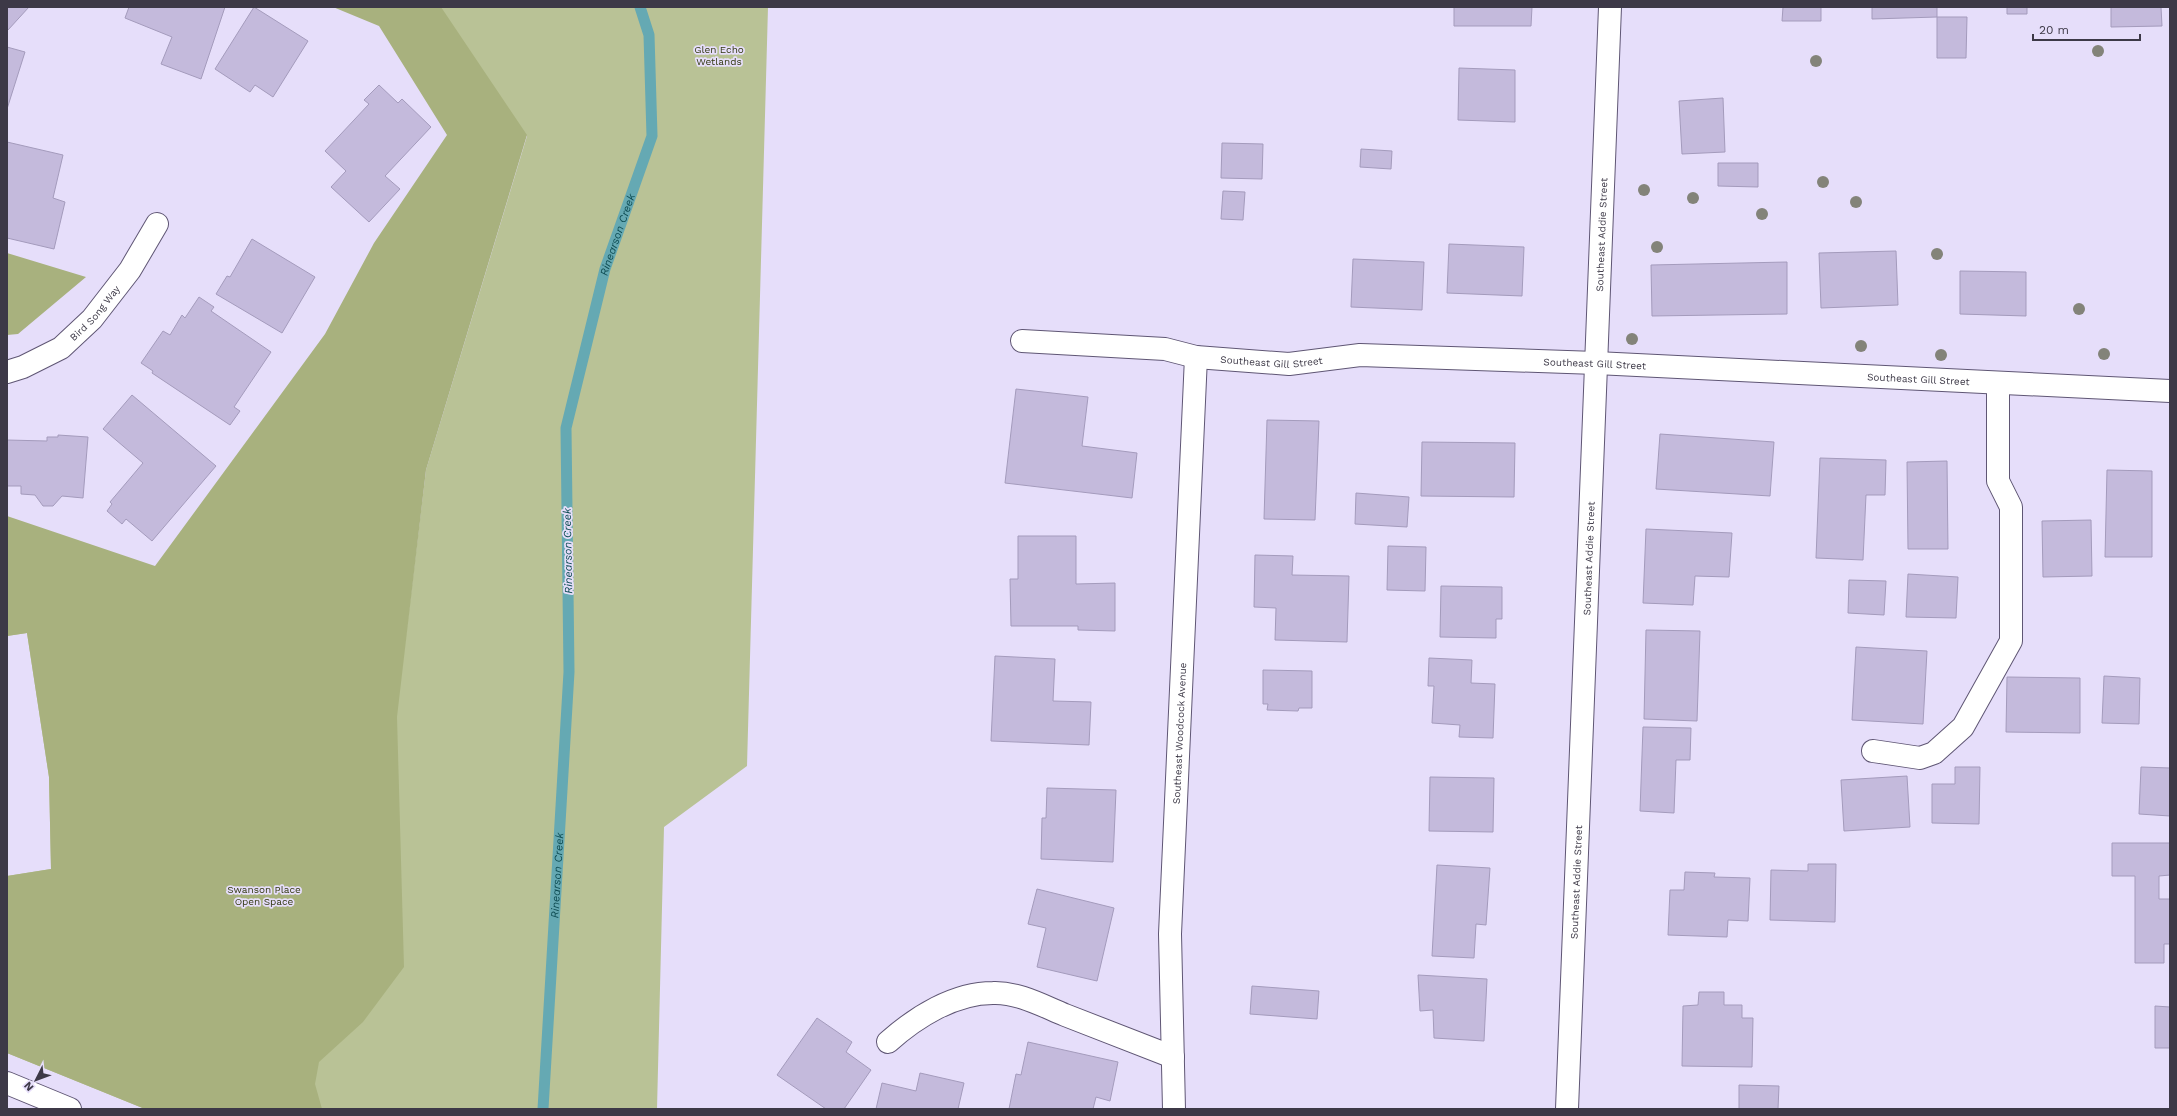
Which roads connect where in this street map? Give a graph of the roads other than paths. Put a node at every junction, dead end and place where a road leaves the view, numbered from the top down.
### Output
1 (1610, 7) edge
2 (157, 224) dead end
3 (1022, 341) dead end
4 (1196, 357) junction
5 (1596, 363) junction
6 (7, 372) edge
7 (1998, 383) junction
8 (2170, 391) edge
9 (1873, 751) dead end
10 (888, 1042) dead end
11 (1173, 1057) junction
12 (7, 1083) edge
13 (62, 1107) edge
14 (1174, 1109) edge
15 (1568, 1109) edge

1 - 5 street, Southeast Addie Street
2 - 6 street, Bird Song Way
3 - 4 street, Southeast Gill Street
4 - 5 street, Southeast Gill Street
4 - 11 street, Southeast Woodcock Avenue
5 - 7 street, Southeast Gill Street
5 - 15 street, Southeast Addie Street
7 - 8 street, Southeast Gill Street
7 - 9 street
10 - 11 street
11 - 14 street, Southeast Woodcock Avenue
12 - 13 street

